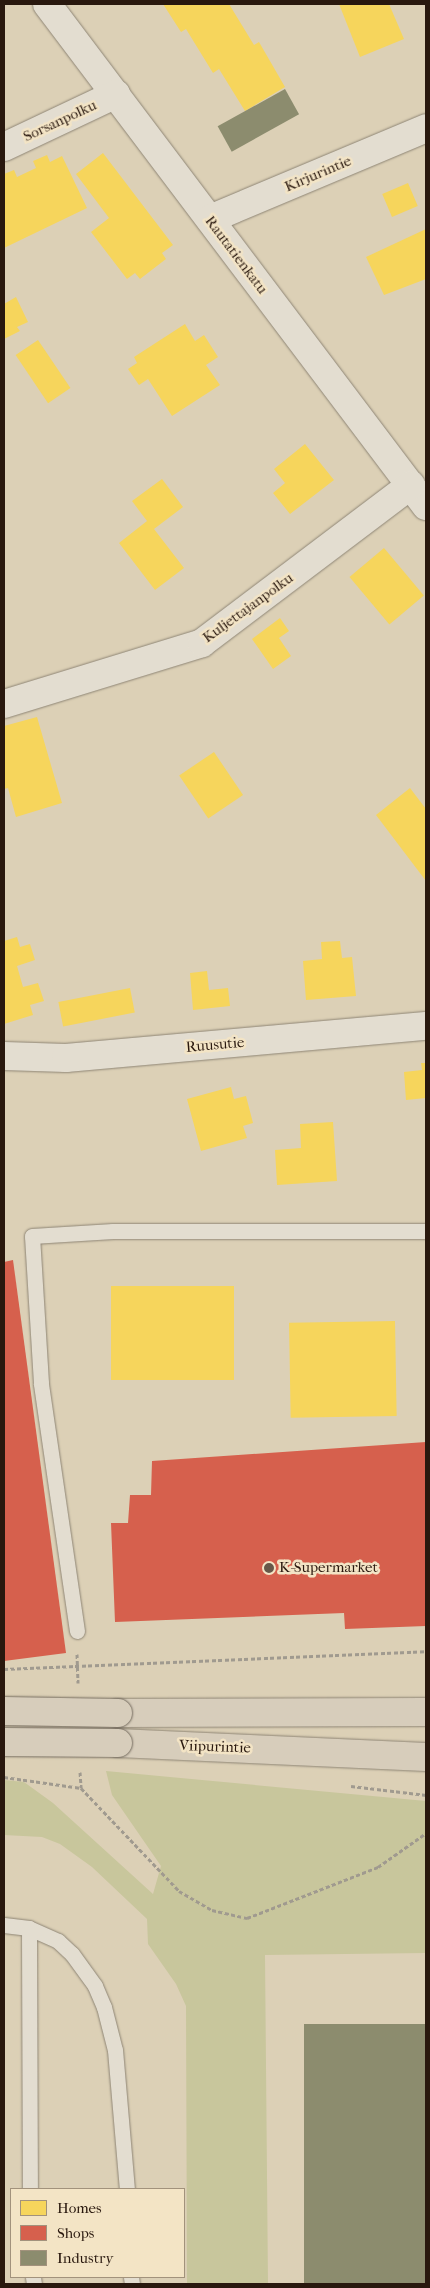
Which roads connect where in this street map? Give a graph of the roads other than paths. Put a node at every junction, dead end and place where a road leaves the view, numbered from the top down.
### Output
1 (46, 4) edge
2 (116, 94) junction
3 (426, 128) edge
4 (4, 147) edge
5 (210, 219) junction
6 (419, 496) edge
7 (4, 704) edge
8 (426, 1026) edge
9 (4, 1056) edge
10 (426, 1230) edge
11 (77, 1631) dead end
12 (4, 1711) edge
13 (426, 1712) edge
14 (4, 1742) edge
15 (426, 1757) edge
16 (4, 1925) edge
17 (28, 1928) junction
18 (30, 2188) edge
19 (127, 2188) edge

1 - 2 street, Rautatienkatu
2 - 4 street, Sorsanpolku
2 - 5 street, Rautatienkatu
3 - 5 street, Kirjurintie
5 - 6 street, Rautatienkatu
6 - 7 street, Kuljettajanpolku
8 - 9 street, Ruusutie
10 - 11 lane
12 - 13 main road, bridge
14 - 15 main road, Viipurintie, bridge
16 - 17 lane
17 - 18 lane
17 - 19 lane

